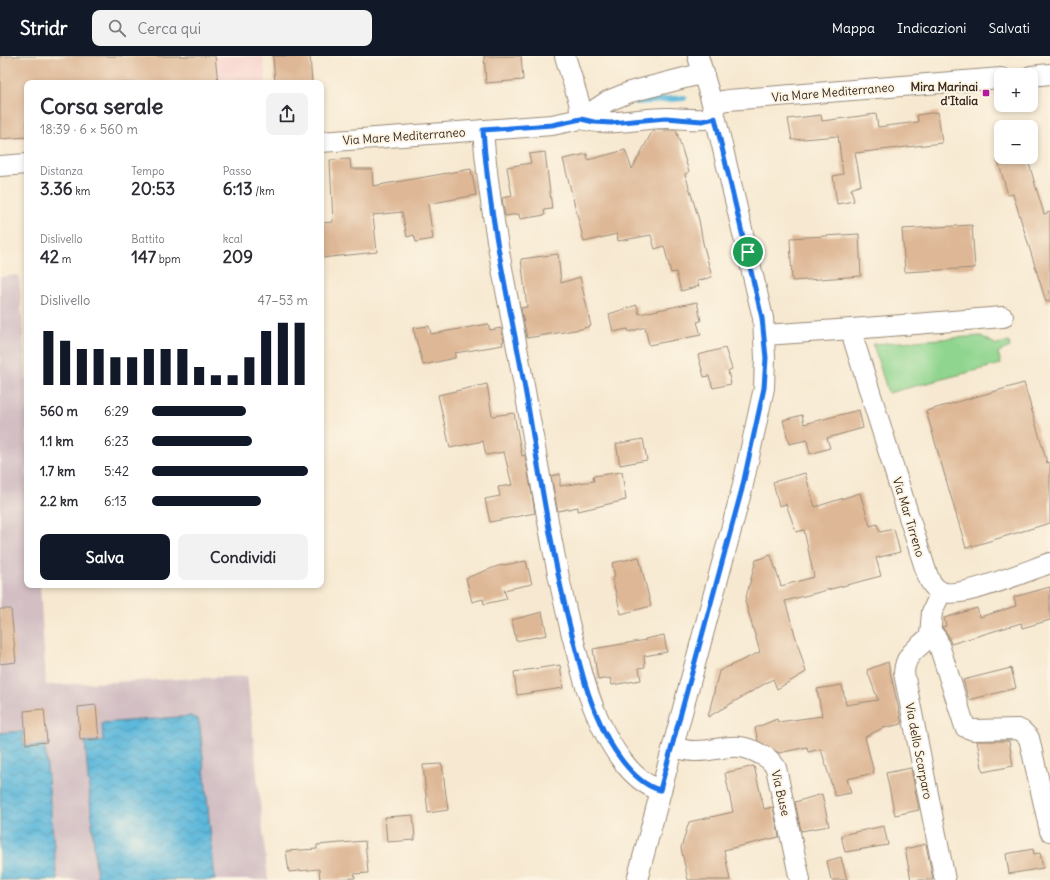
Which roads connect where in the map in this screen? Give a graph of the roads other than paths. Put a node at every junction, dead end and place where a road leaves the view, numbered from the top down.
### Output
1 (565, 56) edge
2 (701, 65) edge
3 (1050, 74) edge
4 (1038, 75) edge
5 (994, 79) edge
6 (714, 111) junction
7 (581, 119) junction
8 (483, 130) junction
9 (324, 142) edge
10 (24, 164) edge
11 (0, 166) edge
12 (1003, 316) dead end
13 (852, 329) junction
14 (765, 335) junction
15 (1050, 563) edge
16 (941, 592) junction
17 (931, 632) junction
18 (673, 747) junction
19 (660, 790) junction
20 (1050, 831) edge
21 (637, 880) edge
22 (800, 880) edge
23 (945, 880) edge

1 - 7 street
2 - 6 street
2 - 7 street, Via Mare Mediterraneo
3 - 4 street
5 - 6 street, Via Mare Mediterraneo
6 - 7 street, Via Mare Mediterraneo
6 - 14 street
7 - 8 street, Via Mare Mediterraneo
8 - 9 street, Via Mare Mediterraneo
8 - 19 street
10 - 11 street
12 - 13 street
13 - 14 street
13 - 16 street, Via Mar Tirreno
14 - 18 street
15 - 16 street
16 - 17 street
17 - 20 street
17 - 23 street, Via dello Scarparo
18 - 19 street
18 - 22 street, Via Buse
19 - 21 street

